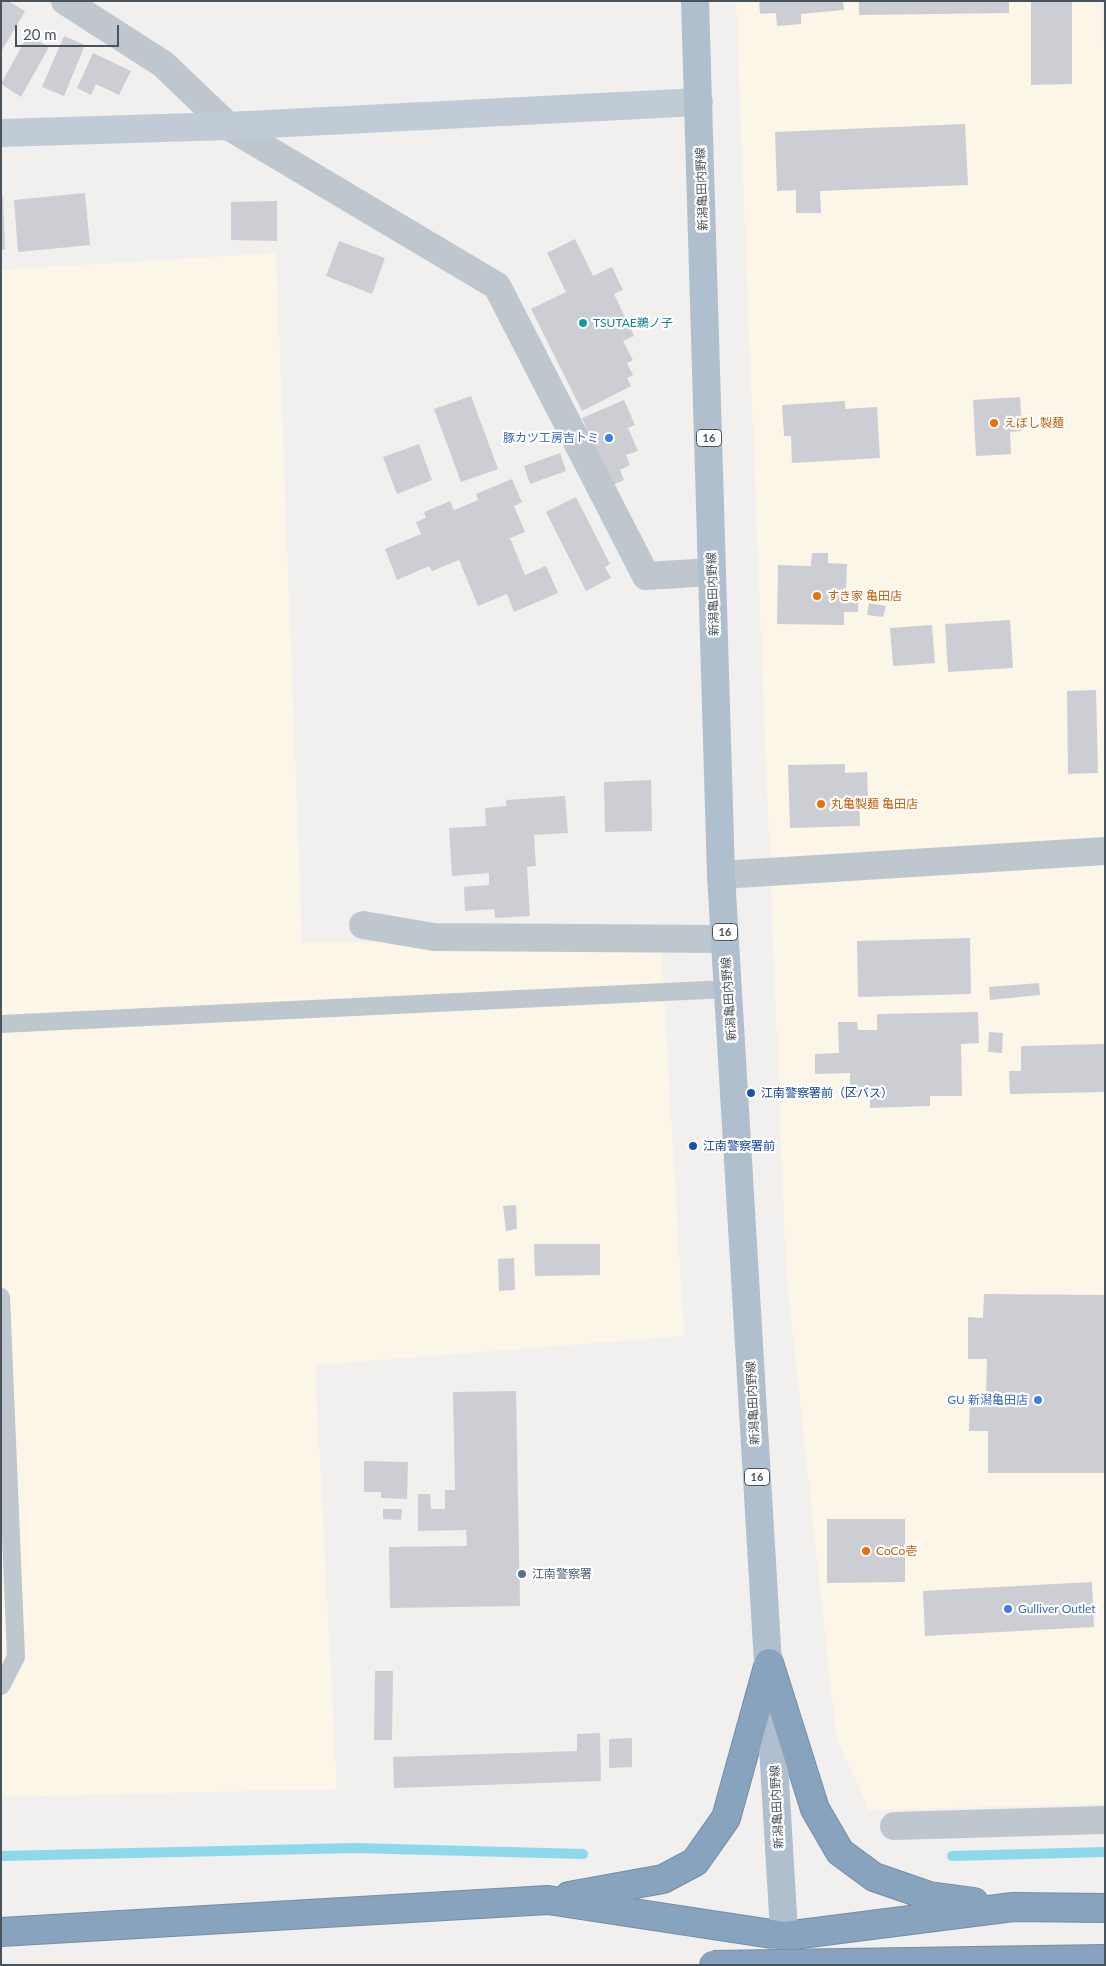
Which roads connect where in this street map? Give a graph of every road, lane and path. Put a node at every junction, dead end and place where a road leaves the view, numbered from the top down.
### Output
1 (65, 1) edge
2 (695, 1) edge
3 (699, 102) junction
4 (228, 126) junction
5 (1, 133) edge
6 (712, 572) junction
7 (1105, 851) edge
8 (721, 875) junction
9 (363, 925) dead end
10 (725, 939) junction
11 (728, 989) junction
12 (1, 1024) edge
13 (1, 1297) edge
14 (769, 1663) junction
15 (1, 1686) edge
16 (1105, 1820) edge
17 (894, 1826) dead end
18 (548, 1900) junction
19 (1013, 1906) junction
20 (1105, 1908) edge
21 (10, 1932) edge
22 (785, 1936) junction
23 (1105, 1959) edge
24 (713, 1965) edge
25 (786, 1965) edge

1 - 4 street
2 - 3 main road, 新潟亀田内野線 / 16
3 - 4 street
3 - 6 main road, 新潟亀田内野線 / 16
4 - 5 street
4 - 6 street
6 - 8 main road, 新潟亀田内野線 / 16
7 - 8 street
8 - 10 main road, 新潟亀田内野線 / 16
9 - 10 street
10 - 11 main road, 新潟亀田内野線 / 16
11 - 12 lane
11 - 14 main road, 新潟亀田内野線 / 16
13 - 15 lane
14 - 18 highway
14 - 19 highway
14 - 22 main road, 新潟亀田内野線 / 16
16 - 17 street
18 - 21 highway
18 - 22 highway
19 - 20 highway
19 - 22 highway
22 - 25 main road, 新潟亀田内野線 / 16
23 - 24 highway, bridge

